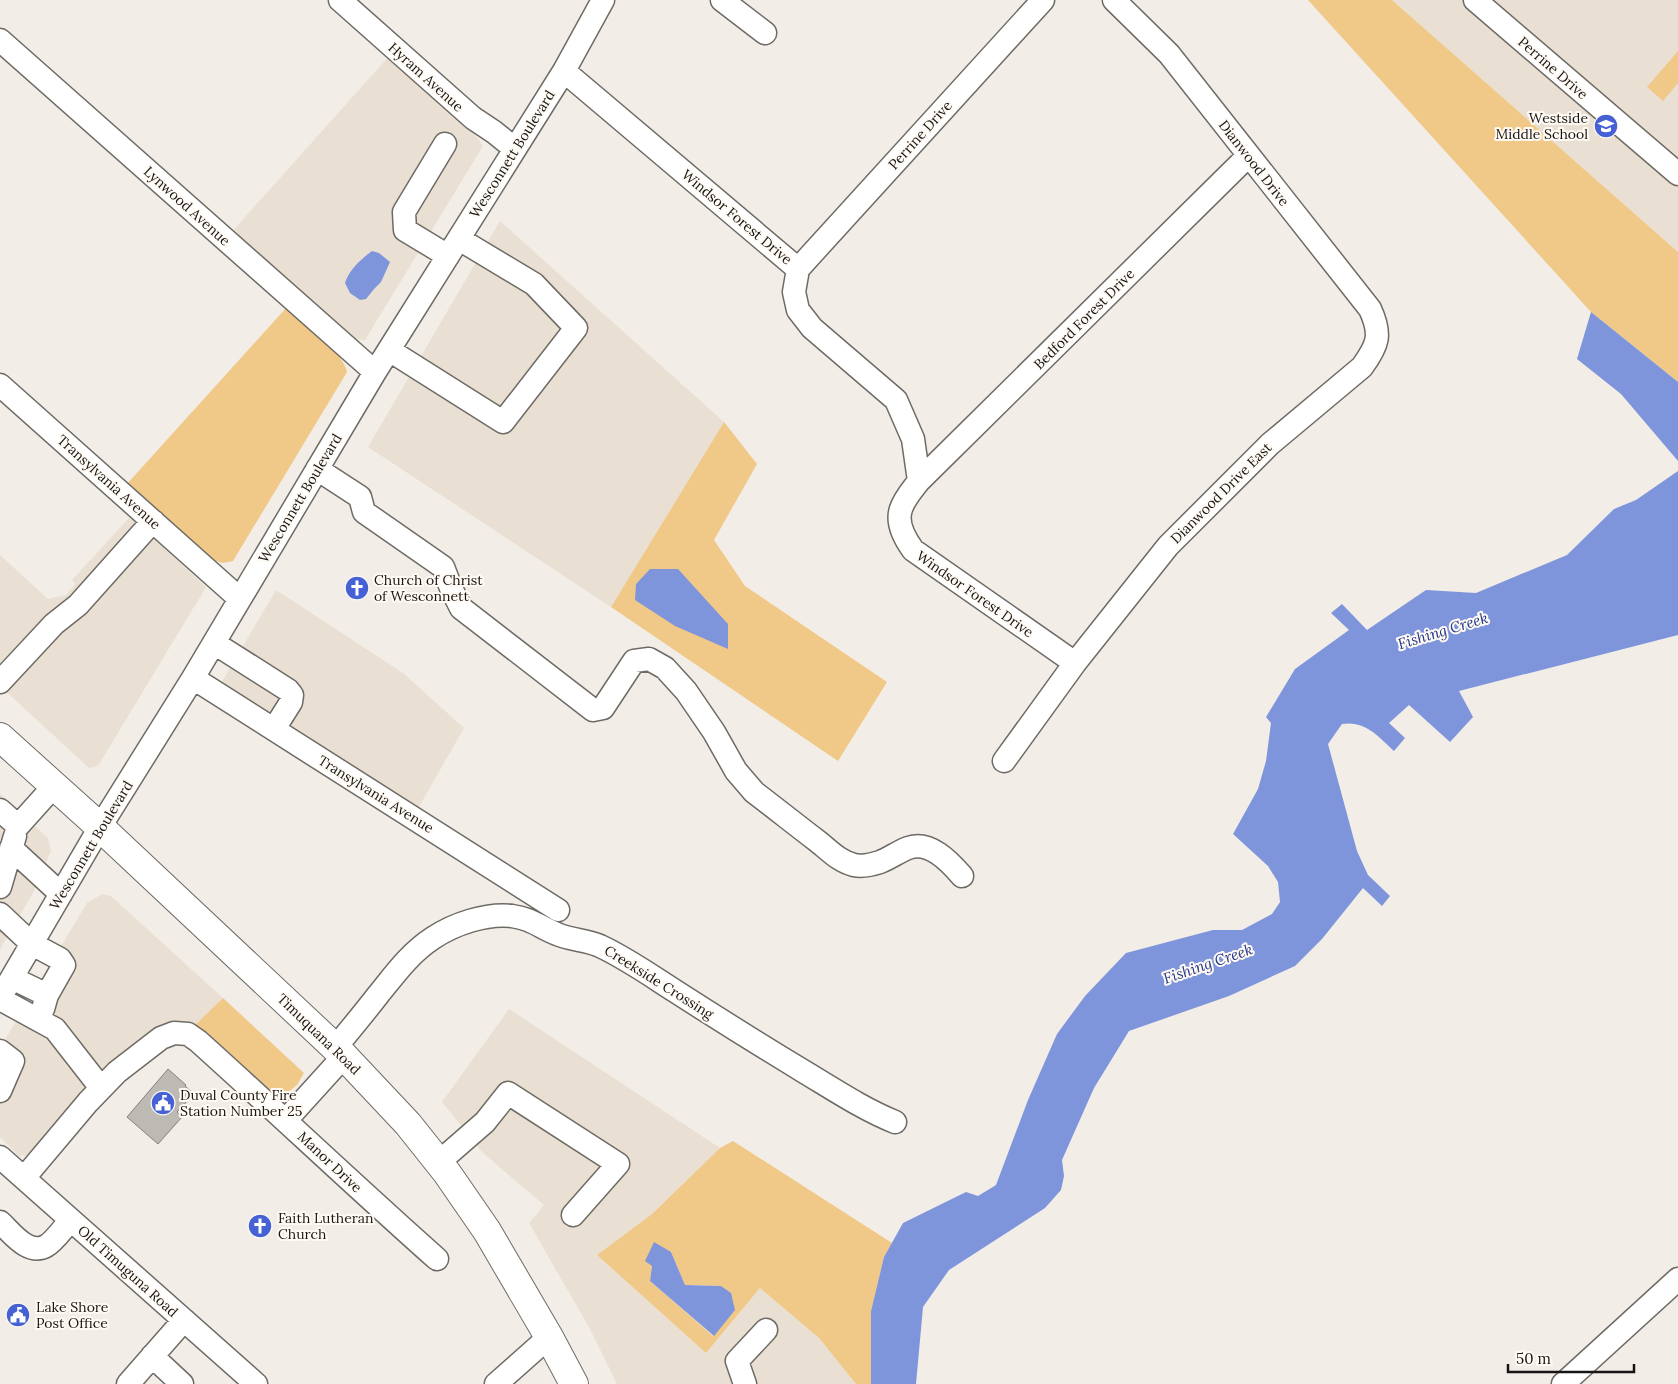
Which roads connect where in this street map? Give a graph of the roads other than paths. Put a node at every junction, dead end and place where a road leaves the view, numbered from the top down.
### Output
1 (340, 0) edge
2 (603, 0) edge
3 (722, 0) edge
4 (1043, 0) edge
5 (1114, 0) edge
6 (1475, 0) edge
7 (765, 33) dead end
8 (0, 40) edge
9 (564, 71) junction
10 (445, 144) dead end
11 (515, 149) junction
12 (1248, 156) junction
13 (1678, 174) edge
14 (453, 247) junction
15 (798, 270) junction
16 (1378, 336) joint
17 (389, 350) junction
18 (375, 372) junction
19 (0, 385) edge
20 (317, 470) junction
21 (919, 481) junction
22 (153, 521) junction
23 (240, 600) junction
24 (214, 643) junction
25 (1075, 663) junction
26 (193, 678) junction
27 (0, 682) edge
28 (274, 729) junction
29 (0, 737) edge
30 (1004, 761) dead end
31 (54, 786) junction
32 (0, 810) edge
33 (18, 826) junction
34 (100, 827) junction
35 (11, 848) junction
36 (962, 876) dead end
37 (0, 887) edge
38 (61, 894) junction
39 (558, 910) dead end
40 (0, 914) edge
41 (32, 944) junction
42 (12, 978) junction
43 (48, 995) junction
44 (0, 999) edge
45 (39, 1020) junction
46 (0, 1051) edge
47 (339, 1052) junction
48 (101, 1088) junction
49 (0, 1091) edge
50 (286, 1120) junction
51 (895, 1122) dead end
52 (0, 1157) edge
53 (438, 1162) junction
54 (24, 1178) junction
55 (573, 1215) dead end
56 (71, 1220) junction
57 (0, 1222) edge
58 (437, 1259) dead end
59 (1678, 1280) edge
60 (184, 1320) junction
61 (766, 1330) dead end
62 (549, 1337) junction
63 (152, 1356) junction
64 (128, 1384) edge
65 (181, 1384) edge
66 (256, 1384) edge
67 (496, 1384) edge
68 (574, 1384) edge
69 (745, 1384) edge
70 (1563, 1384) edge

1 - 11 street, Hyram Avenue
2 - 9 street, Wesconnett Boulevard
3 - 7 street
4 - 15 street, Perrine Drive
5 - 12 street, Dianwood Drive
6 - 13 street, Perrine Drive
8 - 18 street, Lynwood Avenue
9 - 11 street, Wesconnett Boulevard
9 - 15 street, Windsor Forest Drive
10 - 14 street
11 - 14 street, Wesconnett Boulevard
12 - 16 street, Dianwood Drive
12 - 21 street, Bedford Forest Drive
14 - 17 street, Wesconnett Boulevard
14 - 17 street
15 - 21 street, Windsor Forest Drive
16 - 25 street, Dianwood Drive East
17 - 18 street, Wesconnett Boulevard
18 - 20 street, Wesconnett Boulevard
19 - 22 street, Transylvania Avenue
20 - 23 street, Wesconnett Boulevard
20 - 36 street
21 - 25 street, Windsor Forest Drive
22 - 23 street, Transylvania Avenue
22 - 27 street
23 - 24 street, Wesconnett Boulevard
24 - 26 street, Wesconnett Boulevard
24 - 28 street
25 - 30 street, Dianwood Drive East
26 - 28 street, Transylvania Avenue
26 - 34 street, Wesconnett Boulevard
28 - 39 street, Transylvania Avenue
29 - 31 main road, Timuquana Road
31 - 33 street
31 - 34 main road, Timuquana Road
32 - 33 street
33 - 35 street
34 - 38 street, Wesconnett Boulevard
34 - 47 main road, Timuquana Road
35 - 37 street
35 - 38 street
38 - 41 street, Wesconnett Boulevard
40 - 41 street
41 - 42 street, Wesconnett Boulevard
41 - 43 street
42 - 43 street
42 - 44 street, Wesconnett Boulevard
43 - 45 street
44 - 45 street
45 - 48 street
46 - 49 street
47 - 50 street, Creekside Crossing
47 - 51 street, Creekside Crossing
47 - 53 main road, Timuquana Road
48 - 50 street, Manor Drive
48 - 54 street, Manor Drive
50 - 58 street, Manor Drive
52 - 54 street, Old Timuguna Road
53 - 55 street
53 - 62 main road, Timuquana Road
54 - 56 street, Old Timuguna Road
56 - 57 street
56 - 60 street, Old Timuguna Road
59 - 70 street
60 - 63 street
60 - 66 street, Old Timuguna Road
61 - 69 street
62 - 67 street
62 - 68 main road, Timuquana Road
63 - 64 street
63 - 65 street

